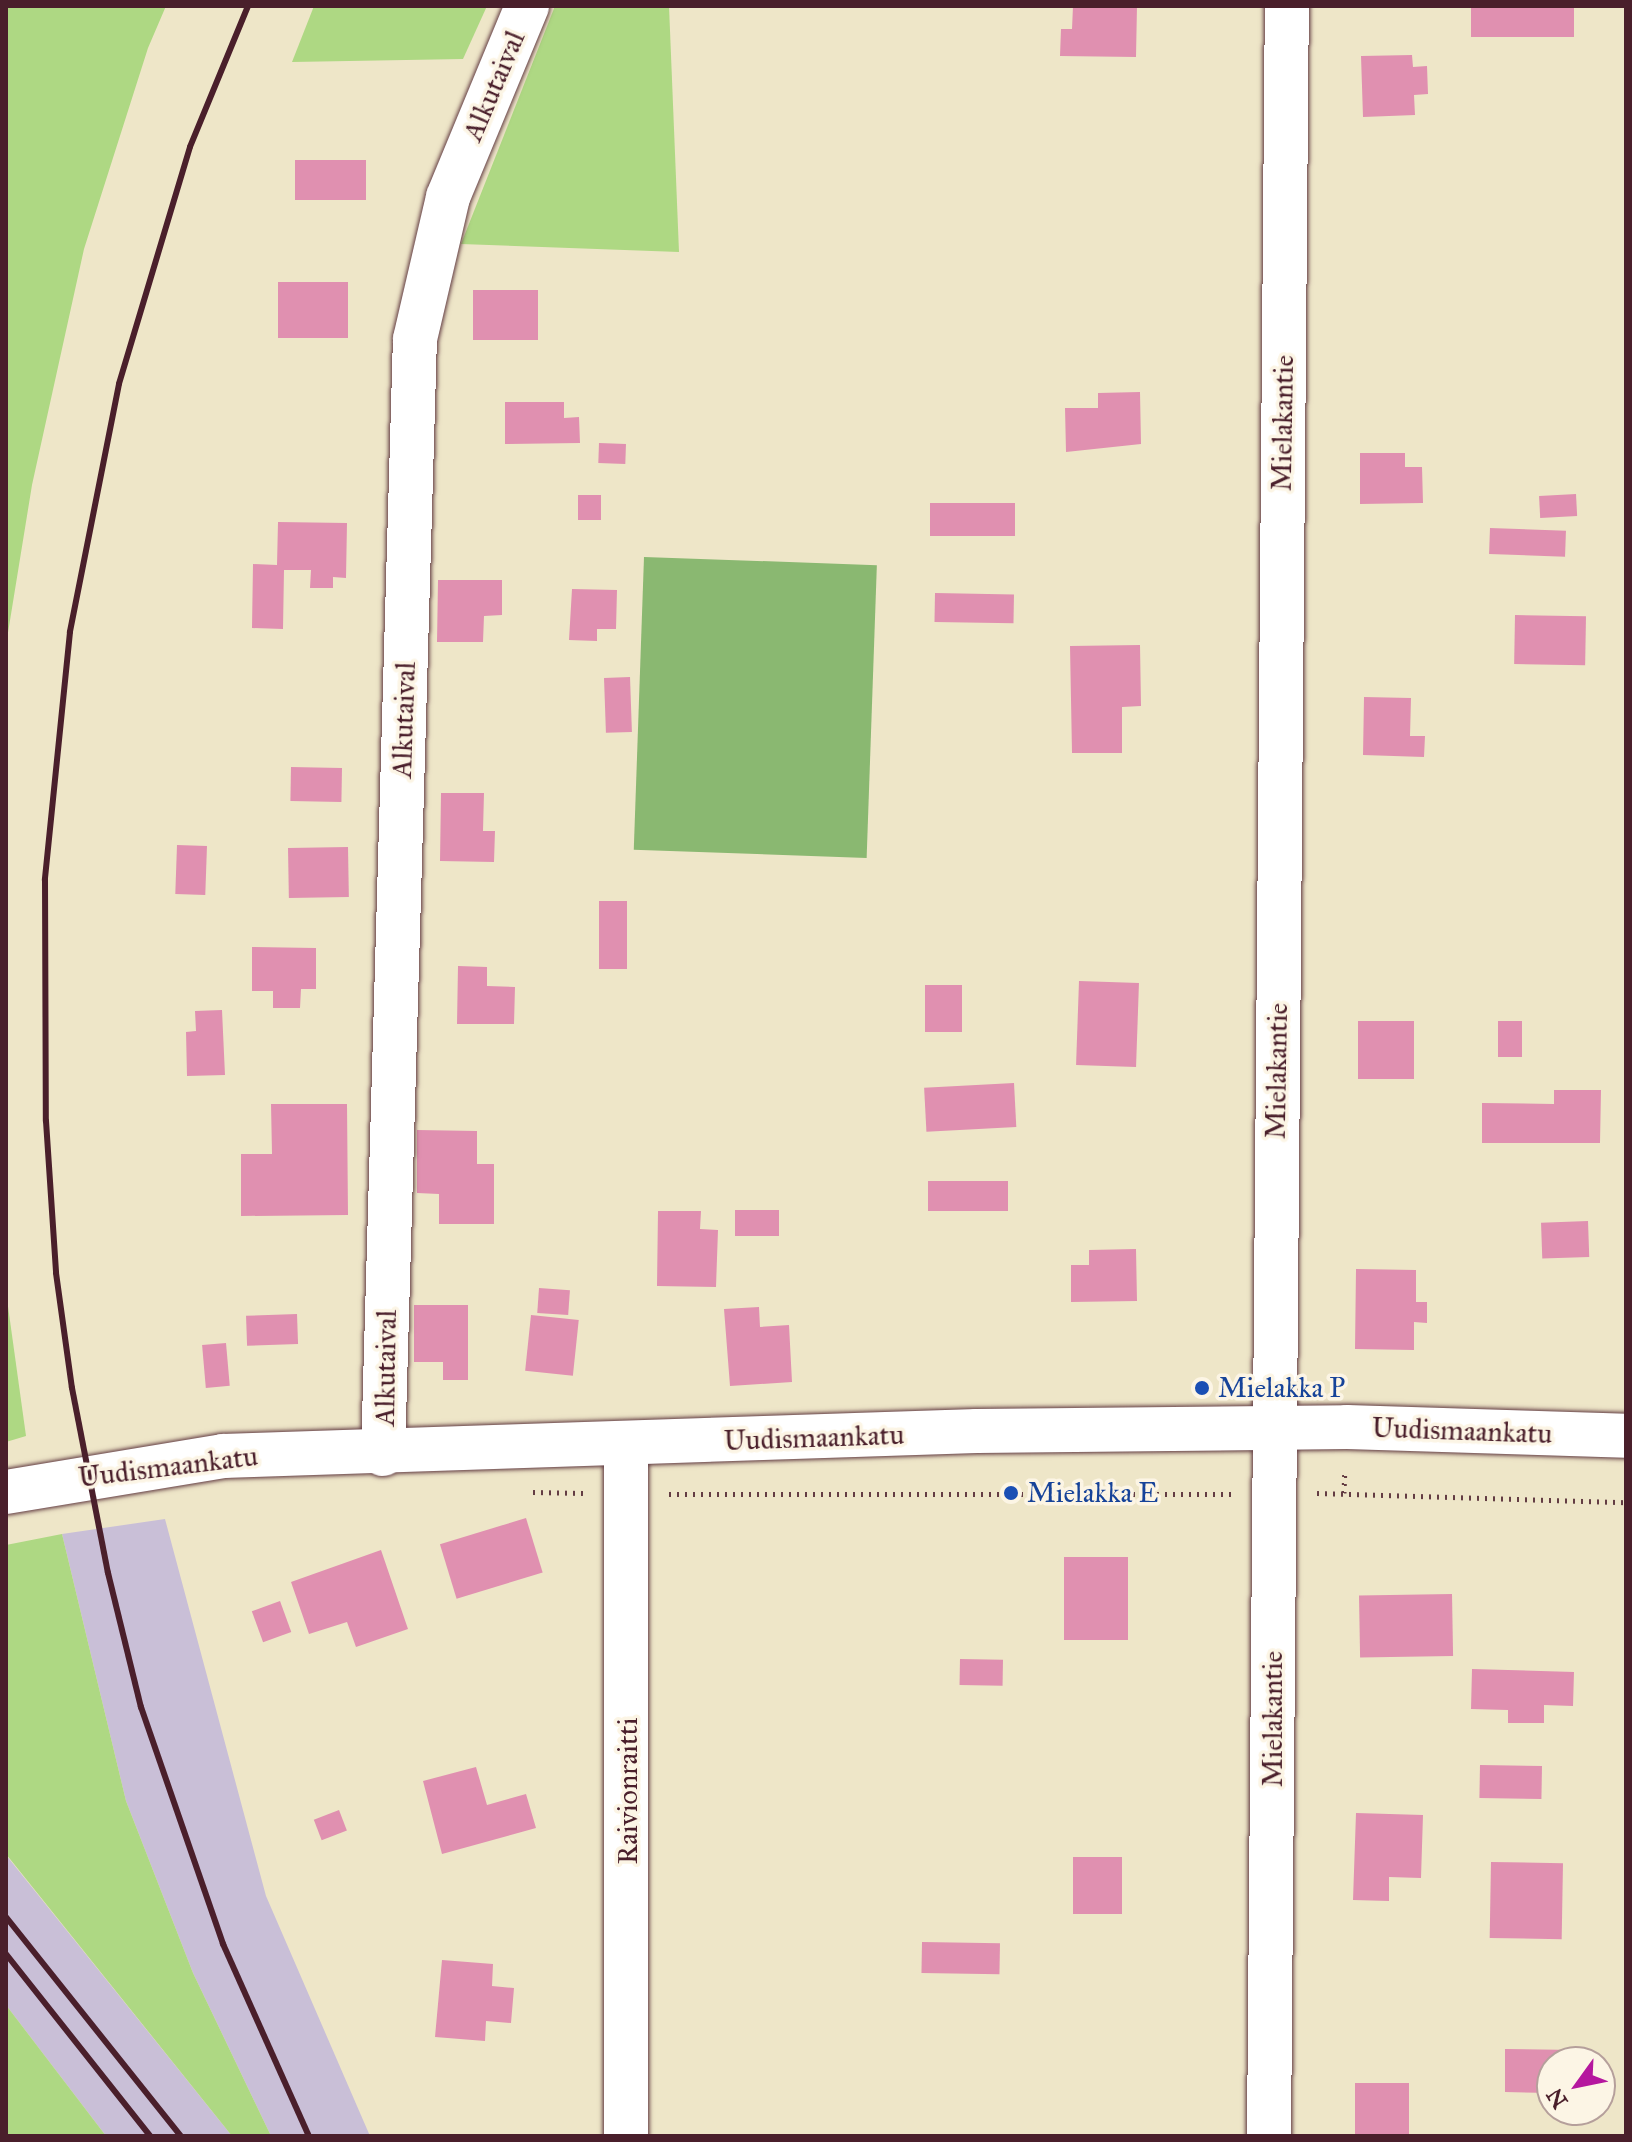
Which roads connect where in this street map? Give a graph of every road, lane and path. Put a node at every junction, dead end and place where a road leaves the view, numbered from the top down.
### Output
1 (527, 6) edge
2 (1287, 6) edge
3 (1274, 1428) junction
4 (1626, 1436) edge
5 (626, 1446) junction
6 (383, 1454) junction
7 (6, 1492) edge
8 (521, 1492) dead end
9 (1308, 1493) dead end
10 (628, 1494) junction
11 (1241, 1494) dead end
12 (1626, 1502) edge
13 (626, 2136) edge
14 (1269, 2136) edge

1 - 6 street, Alkutaival
2 - 3 street, Mielakantie
3 - 4 street, Uudismaankatu
3 - 5 street, Uudismaankatu
3 - 14 street, Mielakantie
5 - 6 street, Uudismaankatu
5 - 10 street, Raivionraitti
6 - 7 street, Uudismaankatu
8 - 10 path
9 - 12 path
10 - 11 path
10 - 13 street, Raivionraitti

